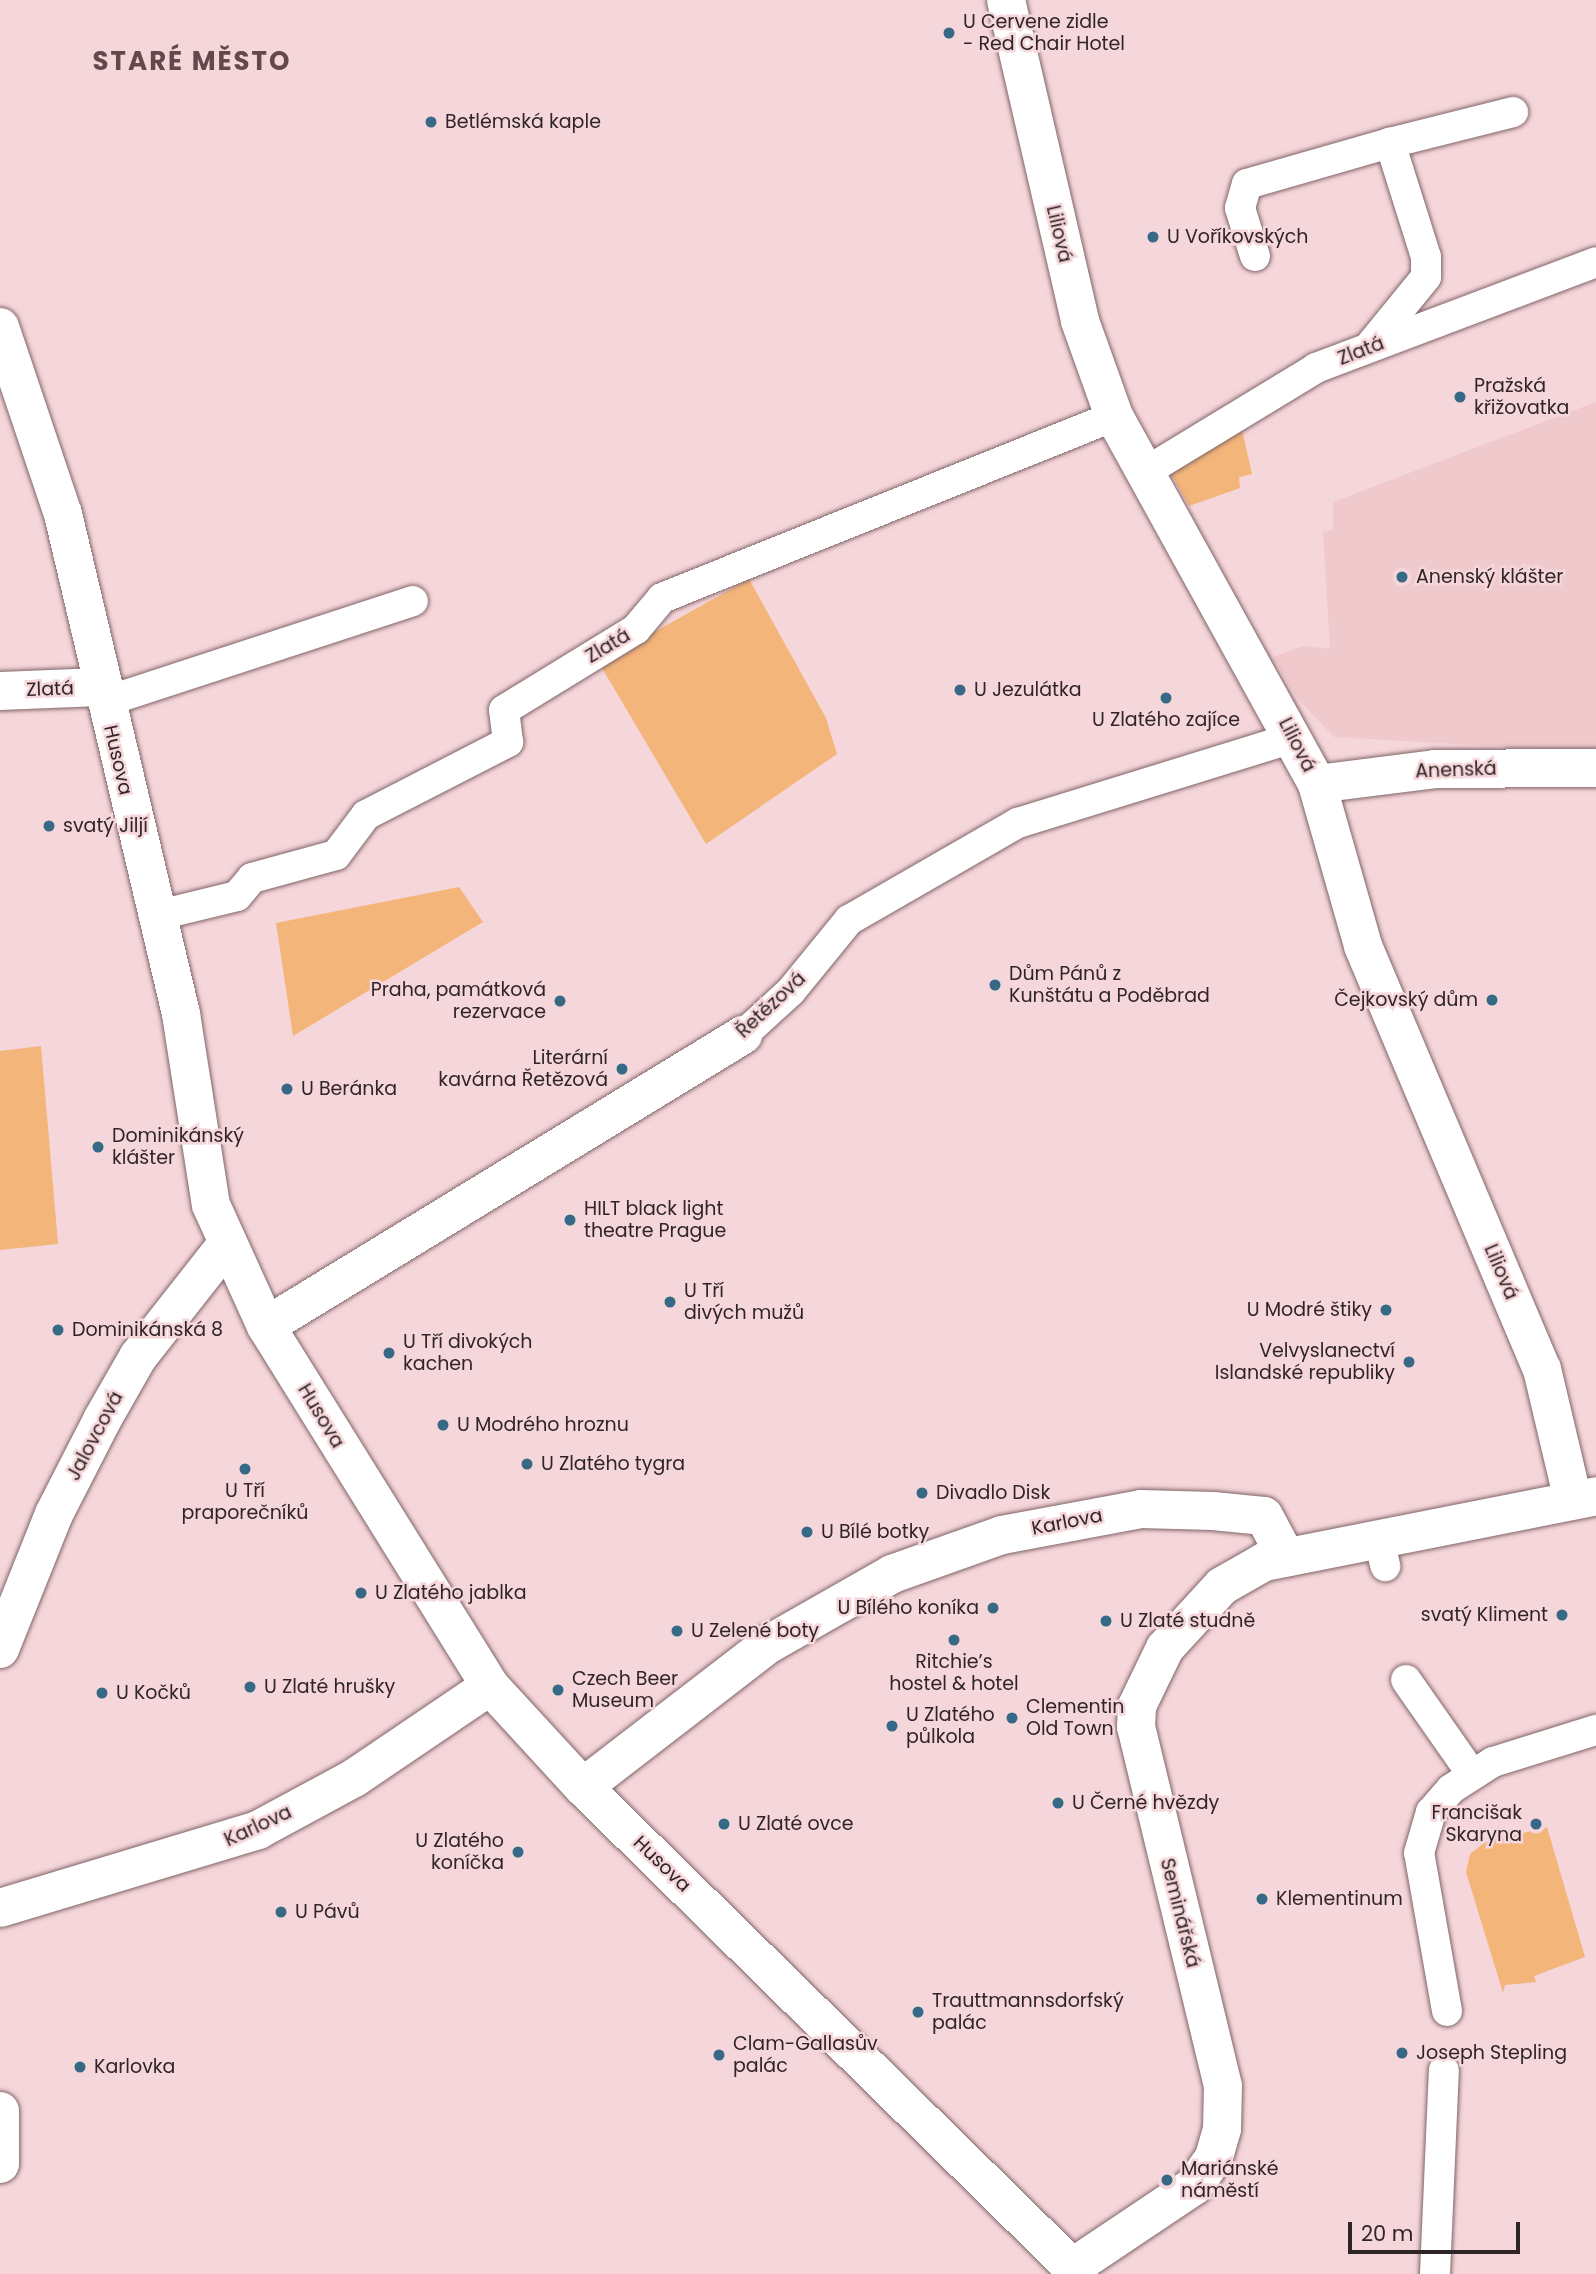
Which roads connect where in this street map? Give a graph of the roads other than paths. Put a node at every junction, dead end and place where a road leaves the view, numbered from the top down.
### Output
1 (1006, 0) edge
2 (1513, 112) dead end
3 (1390, 143) junction
4 (1255, 256) dead end
5 (1596, 262) edge
6 (0, 327) edge
7 (1368, 347) junction
8 (1114, 416) junction
9 (1142, 474) junction
10 (413, 601) dead end
11 (0, 691) edge
12 (102, 694) junction
13 (1295, 737) junction
14 (1596, 768) edge
15 (1317, 784) junction
16 (155, 916) junction
17 (743, 1035) joint
18 (227, 1244) junction
19 (266, 1326) junction
20 (1585, 1498) edge
21 (1286, 1556) junction
22 (0, 1649) edge
23 (1406, 1680) dead end
24 (490, 1686) junction
25 (1596, 1730) edge
26 (1471, 1773) junction
27 (583, 1787) junction
28 (0, 1908) edge
29 (1447, 2011) dead end
30 (1444, 2070) dead end
31 (0, 2111) edge
32 (0, 2164) edge
33 (1076, 2270) edge
34 (1435, 2274) edge

1 - 8 street, Liliová
2 - 3 lane
3 - 4 lane
3 - 7 lane
5 - 7 lane, Zlatá
6 - 12 street, Husova
7 - 9 lane, Zlatá
8 - 9 street, Liliová
8 - 16 lane, Zlatá
9 - 13 street, Liliová
10 - 12 lane
11 - 12 street, Zlatá
12 - 16 street, Husova
13 - 15 street, Liliová
13 - 17 lane, Řetězová
14 - 15 street, Anenská
15 - 20 street, Liliová
16 - 18 street, Husova
17 - 19 street, Řetězová
18 - 19 street, Husova
18 - 22 street, Jalovcová
19 - 24 street, Husova
20 - 21 street
21 - 27 street, Karlova
21 - 33 street, Seminářská
23 - 26 lane
24 - 27 street, Husova
24 - 28 street, Karlova
25 - 26 lane
26 - 29 lane
27 - 33 street, Husova
30 - 34 lane
31 - 32 street

